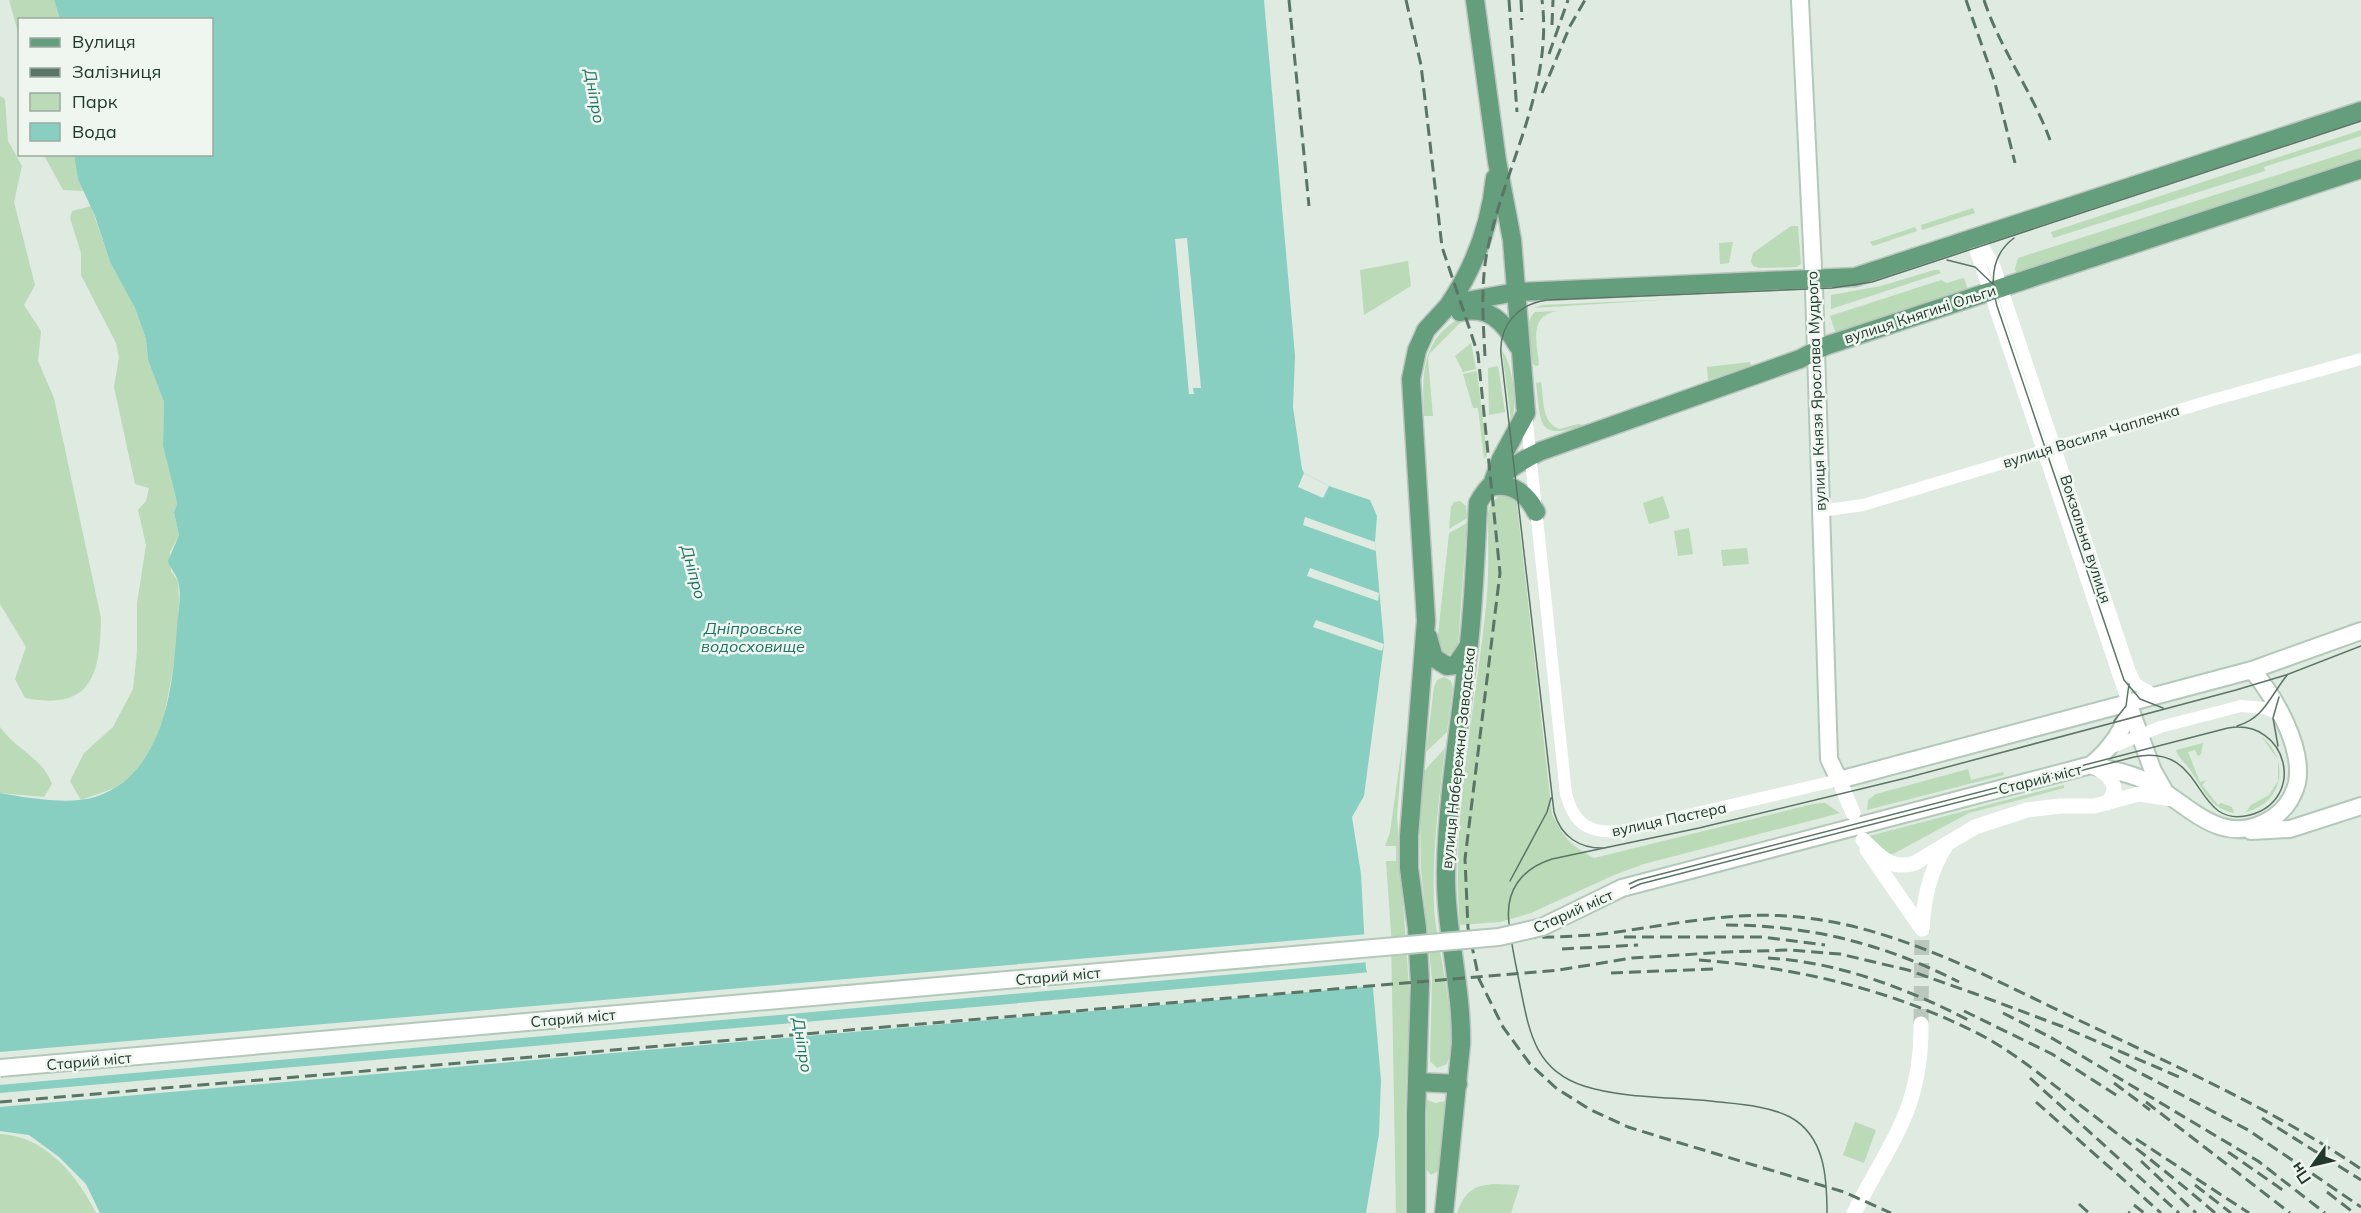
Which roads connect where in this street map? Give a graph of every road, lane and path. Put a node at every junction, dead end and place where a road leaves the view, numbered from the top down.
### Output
1 (1475, 0) edge
2 (1800, 0) edge
3 (2361, 111) edge
4 (1497, 161) junction
5 (2361, 169) edge
6 (1975, 239) junction
7 (1813, 281) junction
8 (1995, 289) junction
9 (1516, 292) junction
10 (1448, 306) junction
11 (1426, 330) junction
12 (1518, 347) junction
13 (1814, 351) junction
14 (2361, 359) edge
15 (1526, 413) junction
16 (2055, 446) junction
17 (2041, 451) junction
18 (1530, 456) junction
19 (1491, 486) junction
20 (1820, 511) junction
21 (1536, 512) junction
22 (1426, 621) junction
23 (2361, 631) edge
24 (1469, 644) junction
25 (2252, 670) junction
26 (2155, 695) junction
27 (2128, 703) junction
28 (2282, 716) junction
29 (2140, 735) junction
30 (2107, 749) junction
31 (2091, 765) junction
32 (1839, 780) junction
33 (2173, 799) junction
34 (2107, 803) junction
35 (2361, 806) edge
36 (1853, 813) dead end
37 (2241, 830) junction
38 (1947, 845) junction
39 (1921, 1024) tunnel mouth
40 (0, 1068) edge
41 (1417, 1082) junction
42 (1458, 1084) junction
43 (1416, 1161) junction
44 (1448, 1186) junction
45 (1416, 1213) edge
46 (1444, 1213) edge
47 (1854, 1213) edge

1 - 4 main road
2 - 7 main road, вулиця Князя Ярослава Мудрого
3 - 6 main road
4 - 9 main road
4 - 10 main road
5 - 8 main road, вулиця Княгині Ольги
6 - 7 main road
6 - 8 street, Вокзальна вулиця
7 - 9 main road
7 - 13 main road, вулиця Князя Ярослава Мудрого
8 - 13 main road, вулиця Княгині Ольги
8 - 16 street, Вокзальна вулиця
8 - 17 street, Вокзальна вулиця
9 - 10 main road
9 - 12 main road
10 - 11 main road
11 - 12 main road
11 - 22 main road
12 - 15 main road
13 - 18 main road, вулиця Княгині Ольги
13 - 20 main road, вулиця Князя Ярослава Мудрого
14 - 16 street, вулиця Василя Чапленка
15 - 18 street, вулиця Пастера
15 - 19 main road, вулиця Набережна Заводська
16 - 17 street, вулиця Василя Чапленка
16 - 26 street, Вокзальна вулиця
17 - 20 street, вулиця Василя Чапленка
17 - 27 street, Вокзальна вулиця
18 - 19 main road, вулиця Княгині Ольги
18 - 21 street, вулиця Пастера
19 - 21 main road
19 - 24 main road, вулиця Набережна Заводська
20 - 32 main road, вулиця Князя Ярослава Мудрого
21 - 32 street, вулиця Пастера
22 - 24 main road
22 - 41 main road
23 - 25 main road
24 - 42 main road, вулиця Набережна Заводська
25 - 26 main road, вулиця Пастера
25 - 28 main road
26 - 27 main road, вулиця Пастера
27 - 29 main road
27 - 30 main road
27 - 32 main road, вулиця Пастера
28 - 29 street
28 - 37 main road
29 - 30 street
29 - 33 main road
30 - 31 main road
31 - 33 main road
31 - 34 street
31 - 40 main road, Старий міст, bridge
32 - 36 street
33 - 34 street
33 - 37 main road
34 - 38 street
35 - 37 main road
38 - 38 street
39 - 47 street
41 - 42 main road
41 - 43 main road
42 - 44 main road, вулиця Набережна Заводська
43 - 44 main road
43 - 45 main road
44 - 46 main road, вулиця Набережна Заводська

